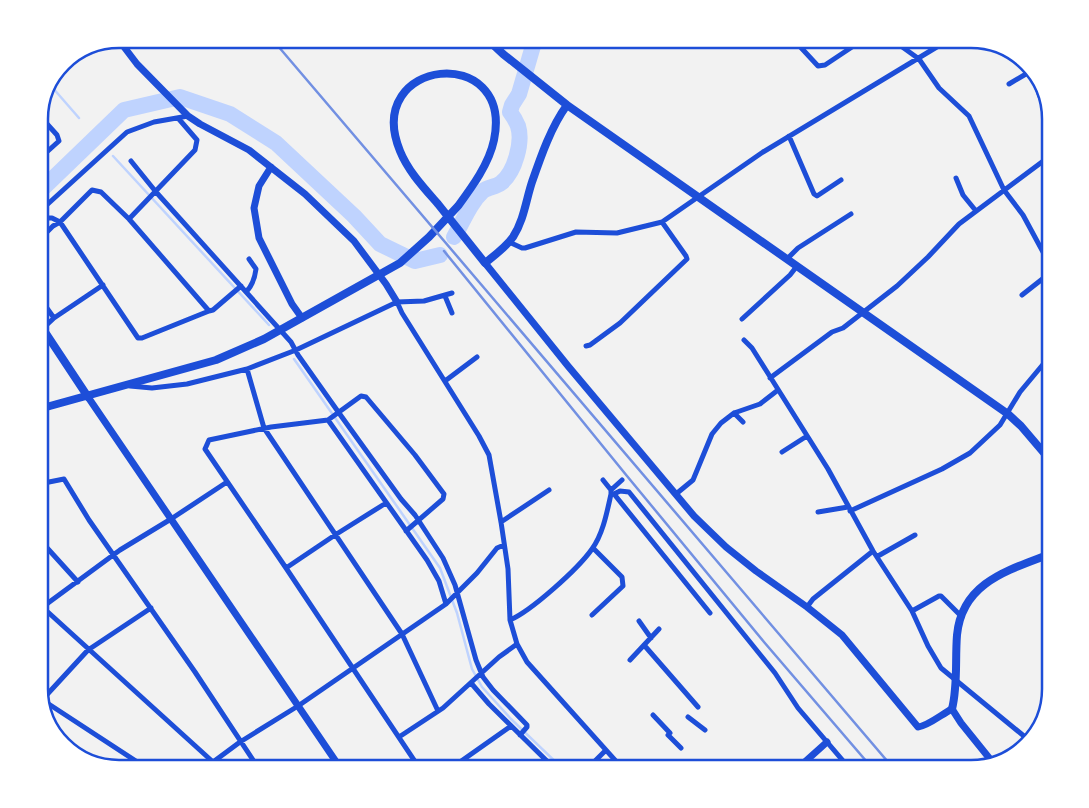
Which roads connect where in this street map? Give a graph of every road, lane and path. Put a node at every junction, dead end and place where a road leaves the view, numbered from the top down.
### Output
1 (124, 47) edge
2 (496, 47) edge
3 (800, 47) edge
4 (852, 47) edge
5 (902, 47) edge
6 (938, 47) edge
7 (919, 59) junction
8 (1025, 74) edge
9 (1009, 84) dead end
10 (567, 105) junction
11 (183, 115) junction
12 (48, 125) edge
13 (789, 136) junction
14 (48, 151) edge
15 (131, 161) dead end
16 (1042, 162) edge
17 (271, 167) junction
18 (956, 178) dead end
19 (841, 180) dead end
20 (1004, 190) junction
21 (155, 194) junction
22 (698, 197) junction
23 (48, 204) edge
24 (976, 211) junction
25 (851, 214) dead end
26 (48, 218) edge
27 (129, 219) junction
28 (60, 222) junction
29 (662, 222) junction
30 (48, 231) edge
31 (509, 242) junction
32 (1042, 250) edge
33 (249, 259) dead end
34 (787, 260) junction
35 (485, 264) junction
36 (797, 266) junction
37 (1042, 279) edge
38 (103, 285) junction
39 (238, 289) junction
40 (246, 292) junction
41 (452, 293) dead end
42 (1022, 295) dead end
43 (445, 296) junction
44 (397, 302) junction
45 (48, 310) edge
46 (210, 311) junction
47 (863, 312) junction
48 (452, 313) dead end
49 (54, 318) junction
50 (302, 318) junction
51 (742, 319) dead end
52 (48, 322) edge
53 (48, 339) edge
54 (744, 340) dead end
55 (586, 346) dead end
56 (296, 350) junction
57 (477, 357) dead end
58 (1042, 366) edge
59 (247, 369) junction
60 (770, 378) junction
61 (446, 381) junction
62 (125, 385) junction
63 (778, 390) junction
64 (88, 396) junction
65 (48, 407) edge
66 (734, 413) junction
67 (1008, 414) junction
68 (334, 416) junction
69 (743, 422) dead end
70 (264, 428) junction
71 (807, 436) junction
72 (1042, 451) edge
73 (782, 452) dead end
74 (603, 480) dead end
75 (622, 480) dead end
76 (48, 482) edge
77 (227, 482) junction
78 (550, 490) dead end
79 (612, 493) junction
80 (676, 494) junction
81 (386, 503) junction
82 (849, 509) junction
83 (818, 512) dead end
84 (171, 520) junction
85 (501, 522) junction
86 (412, 526) junction
87 (335, 534) junction
88 (915, 535) dead end
89 (504, 545) junction
90 (593, 548) junction
91 (48, 549) edge
92 (873, 551) junction
93 (114, 554) junction
94 (878, 556) junction
95 (1042, 557) edge
96 (286, 568) junction
97 (78, 582) junction
98 (452, 599) junction
99 (48, 603) edge
100 (807, 606) junction
101 (151, 608) junction
102 (912, 611) junction
103 (48, 613) edge
104 (710, 613) dead end
105 (592, 615) dead end
106 (962, 617) junction
107 (510, 620) junction
108 (639, 620) dead end
109 (659, 629) dead end
110 (402, 634) junction
111 (651, 638) junction
112 (517, 644) junction
113 (644, 645) junction
114 (88, 650) junction
115 (630, 660) dead end
116 (353, 668) junction
117 (476, 678) junction
118 (955, 680) junction
119 (48, 693) edge
120 (50, 706) edge
121 (298, 706) junction
122 (698, 707) dead end
123 (952, 709) junction
124 (438, 711) junction
125 (652, 715) dead end
126 (688, 717) dead end
127 (511, 726) junction
128 (705, 730) dead end
129 (523, 732) junction
130 (1024, 736) edge
131 (399, 737) junction
132 (240, 742) junction
133 (827, 742) junction
134 (681, 748) dead end
135 (606, 750) junction
136 (989, 758) edge
137 (134, 760) edge
138 (211, 760) edge
139 (216, 760) edge
140 (253, 760) edge
141 (335, 760) edge
142 (414, 760) edge
143 (463, 760) edge
144 (547, 760) edge
145 (596, 760) edge
146 (615, 760) edge
147 (807, 760) edge
148 (842, 760) edge

1 - 11 street
2 - 10 main road
3 - 4 street
5 - 7 street
6 - 7 street
7 - 13 street
7 - 20 street
8 - 9 street
10 - 22 main road
10 - 31 main road
11 - 17 street
11 - 21 street
11 - 23 street
12 - 14 street
13 - 19 street
13 - 22 street
15 - 21 street
16 - 20 street
17 - 44 street
17 - 50 street
18 - 24 street
20 - 24 street
20 - 32 street
21 - 27 street
21 - 39 street
22 - 29 street
22 - 34 main road
24 - 47 street
25 - 34 street
26 - 28 street
27 - 28 street
27 - 46 street
28 - 30 street
28 - 38 street
29 - 31 street
29 - 55 street
31 - 35 main road
33 - 40 street
34 - 36 main road
35 - 50 main road
35 - 80 street
36 - 47 main road
36 - 51 street
37 - 42 street
38 - 46 street
38 - 49 street
39 - 40 street
39 - 46 street
40 - 56 street
41 - 43 street
43 - 44 street
43 - 48 street
44 - 56 street
44 - 61 street
45 - 49 street
47 - 60 street
47 - 67 main road
49 - 52 street
50 - 62 main road
53 - 64 main road
54 - 60 street
56 - 59 street
56 - 68 street
57 - 61 street
58 - 67 street
59 - 62 street
59 - 70 street
60 - 63 street
61 - 85 street
62 - 64 main road
63 - 66 street
63 - 71 street
64 - 65 main road
64 - 84 street
66 - 69 street
66 - 80 street
67 - 72 main road
67 - 82 street
68 - 70 street
68 - 81 street
68 - 86 street
68 - 86 street
70 - 77 street
70 - 87 street
71 - 73 street
71 - 82 street
74 - 79 street
75 - 79 street
76 - 93 street
77 - 84 street
77 - 96 street
78 - 85 street
79 - 90 street
79 - 104 street
79 - 133 street
80 - 100 street
81 - 86 street
81 - 87 street
82 - 83 street
82 - 92 street
84 - 93 street
84 - 121 street
85 - 89 street
86 - 98 street
86 - 98 street
87 - 96 street
87 - 110 street
88 - 94 street
89 - 98 street
89 - 107 street
90 - 105 street
90 - 107 street
91 - 97 street
92 - 94 street
92 - 100 street
93 - 97 street
93 - 101 street
94 - 102 street
95 - 106 main road
96 - 116 street
97 - 99 street
98 - 110 street
98 - 117 street
100 - 123 street
101 - 114 street
101 - 132 street
102 - 106 street
102 - 118 street
103 - 114 street
106 - 118 main road
107 - 112 street
108 - 111 street
109 - 111 street
110 - 116 street
110 - 124 street
111 - 113 street
112 - 117 street
112 - 135 street
113 - 115 street
113 - 122 street
114 - 119 street
114 - 138 street
116 - 121 street
116 - 131 street
117 - 124 street
117 - 127 street
117 - 129 street
118 - 123 main road
118 - 130 street
120 - 137 street
121 - 132 street
121 - 141 street
123 - 136 street
124 - 131 street
125 - 134 street
126 - 128 street
127 - 129 street
127 - 143 street
129 - 144 street
131 - 142 street
132 - 139 street
132 - 140 street
133 - 147 street
133 - 148 street
135 - 145 street
135 - 146 street

